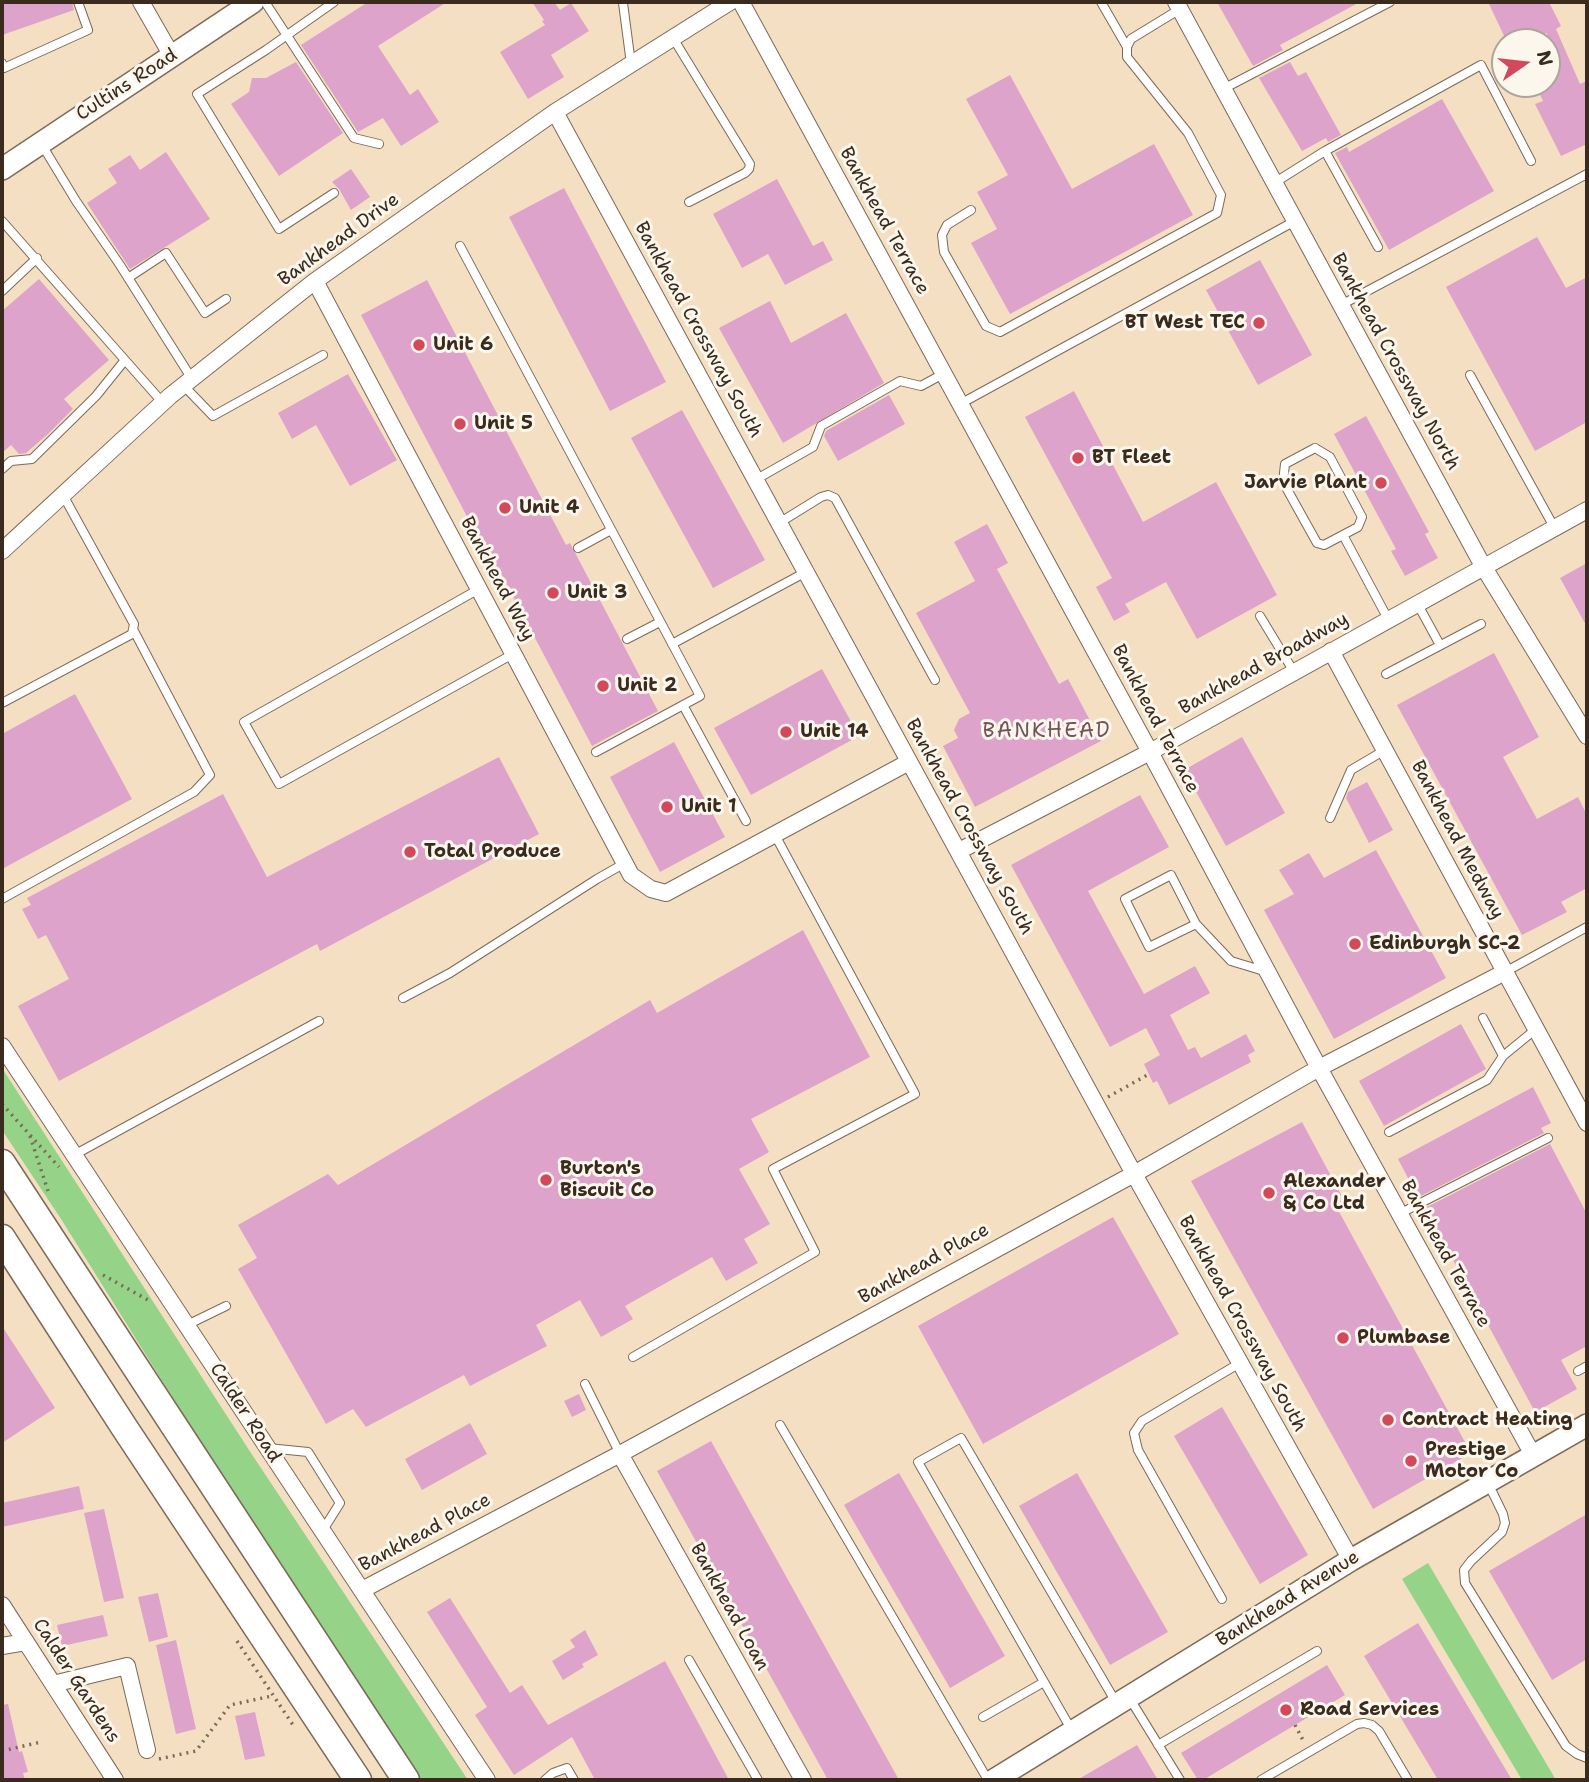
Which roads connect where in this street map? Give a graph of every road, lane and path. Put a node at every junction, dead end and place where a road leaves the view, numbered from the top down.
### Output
1 (78, 2) edge
2 (141, 2) edge
3 (253, 2) edge
4 (265, 2) edge
5 (334, 2) edge
6 (730, 2) edge
7 (741, 2) edge
8 (1101, 2) edge
9 (1390, 2) edge
10 (623, 3) edge
11 (1178, 5) edge
12 (286, 35) junction
13 (673, 38) junction
14 (1127, 47) junction
15 (172, 56) junction
16 (2, 63) edge
17 (631, 64) junction
18 (1223, 89) junction
19 (555, 112) junction
20 (41, 143) junction
21 (379, 144) dead end
22 (1325, 152) junction
23 (1531, 161) dead end
24 (2, 169) edge
25 (1587, 174) edge
26 (1274, 183) junction
27 (334, 193) dead end
28 (689, 202) dead end
29 (971, 210) dead end
30 (2, 221) edge
31 (1295, 221) junction
32 (460, 246) dead end
33 (1378, 247) dead end
34 (37, 258) junction
35 (128, 278) junction
36 (316, 281) junction
37 (2, 291) edge
38 (226, 299) dead end
39 (1340, 305) junction
40 (323, 355) dead end
41 (125, 360) junction
42 (943, 374) junction
43 (1470, 375) dead end
44 (188, 382) junction
45 (163, 403) junction
46 (960, 404) junction
47 (2, 469) edge
48 (755, 480) junction
49 (63, 493) junction
50 (1587, 510) edge
51 (779, 523) junction
52 (1555, 527) junction
53 (611, 530) junction
54 (1343, 535) junction
55 (578, 548) dead end
56 (2, 551) edge
57 (1483, 566) junction
58 (806, 572) junction
59 (479, 589) junction
60 (1417, 603) junction
61 (1261, 617) dead end
62 (1388, 620) junction
63 (660, 622) junction
64 (1480, 625) dead end
65 (133, 629) junction
66 (627, 639) dead end
67 (672, 644) junction
68 (1440, 645) junction
69 (1331, 651) junction
70 (513, 654) junction
71 (1294, 672) junction
72 (1386, 674) dead end
73 (935, 681) dead end
74 (2, 703) edge
75 (684, 705) junction
76 (1587, 736) edge
77 (1385, 750) junction
78 (596, 752) dead end
79 (1150, 752) junction
80 (909, 762) junction
81 (1330, 818) dead end
82 (746, 821) dead end
83 (775, 835) junction
84 (959, 851) junction
85 (625, 863) junction
86 (2, 899) edge
87 (1196, 924) junction
88 (1587, 927) edge
89 (1267, 971) junction
90 (1505, 972) junction
91 (403, 998) dead end
92 (1483, 1018) dead end
93 (319, 1021) dead end
94 (1536, 1029) junction
95 (2, 1045) edge
96 (1503, 1056) junction
97 (1319, 1068) junction
98 (1149, 1074) dead end
99 (2, 1104) edge
100 (1096, 1104) junction
101 (1587, 1123) edge
102 (1389, 1132) dead end
103 (29, 1133) junction
104 (1548, 1138) dead end
105 (74, 1155) junction
106 (2, 1163) edge
107 (63, 1171) dead end
108 (1134, 1174) junction
109 (1399, 1214) junction
110 (39, 1220) junction
111 (2, 1238) edge
112 (75, 1276) junction
113 (226, 1306) dead end
114 (184, 1321) junction
115 (633, 1357) dead end
116 (1240, 1363) junction
117 (1587, 1366) edge
118 (1578, 1371) dead end
119 (585, 1384) dead end
120 (780, 1425) dead end
121 (1587, 1425) edge
122 (268, 1448) junction
123 (620, 1454) junction
124 (1533, 1455) junction
125 (1487, 1482) junction
126 (322, 1530) junction
127 (1351, 1560) junction
128 (362, 1590) junction
129 (1222, 1599) dead end
130 (2, 1605) edge
131 (26, 1642) junction
132 (2, 1646) edge
133 (1317, 1651) dead end
134 (689, 1661) dead end
135 (1044, 1682) junction
136 (52, 1684) junction
137 (272, 1696) dead end
138 (1123, 1700) junction
139 (983, 1717) dead end
140 (1072, 1731) junction
141 (41, 1742) dead end
142 (1158, 1745) junction
143 (2, 1751) edge
144 (147, 1756) joint
145 (1587, 1758) edge
146 (115, 1780) edge
147 (358, 1780) edge
148 (406, 1780) edge
149 (487, 1780) edge
150 (545, 1780) edge
151 (574, 1780) edge
152 (758, 1780) edge
153 (803, 1780) edge
154 (988, 1780) edge
155 (994, 1780) edge
156 (1180, 1780) edge
157 (1261, 1780) edge
158 (1408, 1780) edge

1 - 16 lane
2 - 15 street
3 - 15 street, Cultins Road
4 - 12 lane
5 - 12 lane
6 - 13 street, Bankhead Drive
7 - 42 street, Bankhead Terrace
8 - 14 lane
9 - 18 lane
10 - 17 lane
11 - 14 lane
11 - 18 street, Bankhead Crossway North
12 - 21 lane
12 - 27 lane
13 - 17 street, Bankhead Drive
13 - 28 lane
14 - 29 lane
15 - 20 street, Cultins Road
17 - 19 street, Bankhead Drive
18 - 26 street, Bankhead Crossway North
19 - 36 street, Bankhead Drive
19 - 48 street, Bankhead Crossway South
20 - 24 street, Cultins Road
20 - 35 lane
22 - 23 lane
22 - 26 lane
22 - 33 lane
25 - 39 lane
26 - 31 street, Bankhead Crossway North
30 - 34 lane
31 - 39 street, Bankhead Crossway North
31 - 46 lane
32 - 53 lane
34 - 37 lane
34 - 41 lane
35 - 38 lane
35 - 44 lane
36 - 44 street, Bankhead Drive
36 - 59 street, Bankhead Way
39 - 57 street, Bankhead Crossway North
40 - 44 lane
41 - 45 lane
41 - 47 lane
42 - 46 street, Bankhead Terrace
42 - 48 lane
43 - 52 lane
44 - 45 street, Bankhead Drive
45 - 49 street, Bankhead Drive
46 - 79 street, Bankhead Terrace
48 - 51 street, Bankhead Crossway South
49 - 56 street, Bankhead Drive
49 - 65 lane
50 - 52 street, Bankhead Broadway
51 - 58 street, Bankhead Crossway South
51 - 73 lane
52 - 57 street, Bankhead Broadway
53 - 55 lane
53 - 63 lane
54 - 54 lane
54 - 62 lane
57 - 60 street, Bankhead Broadway
57 - 76 street, Bankhead Crossway North
58 - 67 lane
58 - 80 street, Bankhead Crossway South
59 - 70 street, Bankhead Way
59 - 70 lane
60 - 62 street, Bankhead Broadway
60 - 68 lane
61 - 71 lane
62 - 69 street, Bankhead Broadway
63 - 66 lane
63 - 67 lane
64 - 68 lane
65 - 74 lane
65 - 86 lane
67 - 75 lane
68 - 72 lane
69 - 71 street, Bankhead Broadway
69 - 77 street, Bankhead Medway
70 - 85 street, Bankhead Way
71 - 79 street, Bankhead Broadway
75 - 78 lane
75 - 82 lane
77 - 81 lane
77 - 90 street, Bankhead Medway
79 - 84 street, Bankhead Broadway
79 - 89 street, Bankhead Terrace
80 - 83 street
80 - 84 street, Bankhead Crossway South
83 - 85 street, Bankhead Way
83 - 115 lane
84 - 100 street, Bankhead Crossway South
85 - 91 lane
87 - 87 lane
87 - 89 lane
88 - 90 lane
89 - 97 street, Bankhead Terrace
90 - 94 street, Bankhead Medway
90 - 97 street, Bankhead Place
92 - 96 lane
93 - 105 lane
94 - 96 lane
94 - 101 street, Bankhead Medway
95 - 105 street, Calder Road
96 - 102 lane
97 - 108 street, Bankhead Place
97 - 109 street, Bankhead Terrace
98 - 100 path
99 - 103 path
100 - 108 street, Bankhead Crossway South
103 - 107 path
103 - 110 path
104 - 109 lane
105 - 114 street, Calder Road
106 - 110 main road
108 - 116 street, Bankhead Crossway South
108 - 123 street, Bankhead Place
109 - 124 street, Bankhead Terrace
110 - 112 main road
111 - 147 main road
112 - 114 path
112 - 148 main road
113 - 114 lane
114 - 122 street, Calder Road
116 - 127 street, Bankhead Crossway South
116 - 129 lane
117 - 118 lane
119 - 123 lane
120 - 154 lane
121 - 124 street, Bankhead Avenue
122 - 126 street, Calder Road
122 - 126 lane
123 - 128 street, Bankhead Place
123 - 153 street, Bankhead Loan
124 - 125 street, Bankhead Avenue
125 - 127 street, Bankhead Avenue
125 - 145 lane
126 - 128 street, Calder Road
127 - 138 street, Bankhead Avenue
128 - 149 street, Calder Road
130 - 131 street, Calder Gardens
131 - 132 street
131 - 136 street, Calder Gardens
133 - 142 lane
134 - 152 lane
135 - 138 lane
135 - 139 lane
135 - 140 lane
136 - 144 street
136 - 146 street, Calder Gardens
137 - 144 path
138 - 140 street, Bankhead Avenue
138 - 142 lane
140 - 155 street, Bankhead Avenue
141 - 143 path
142 - 156 lane
150 - 151 lane
157 - 158 lane

